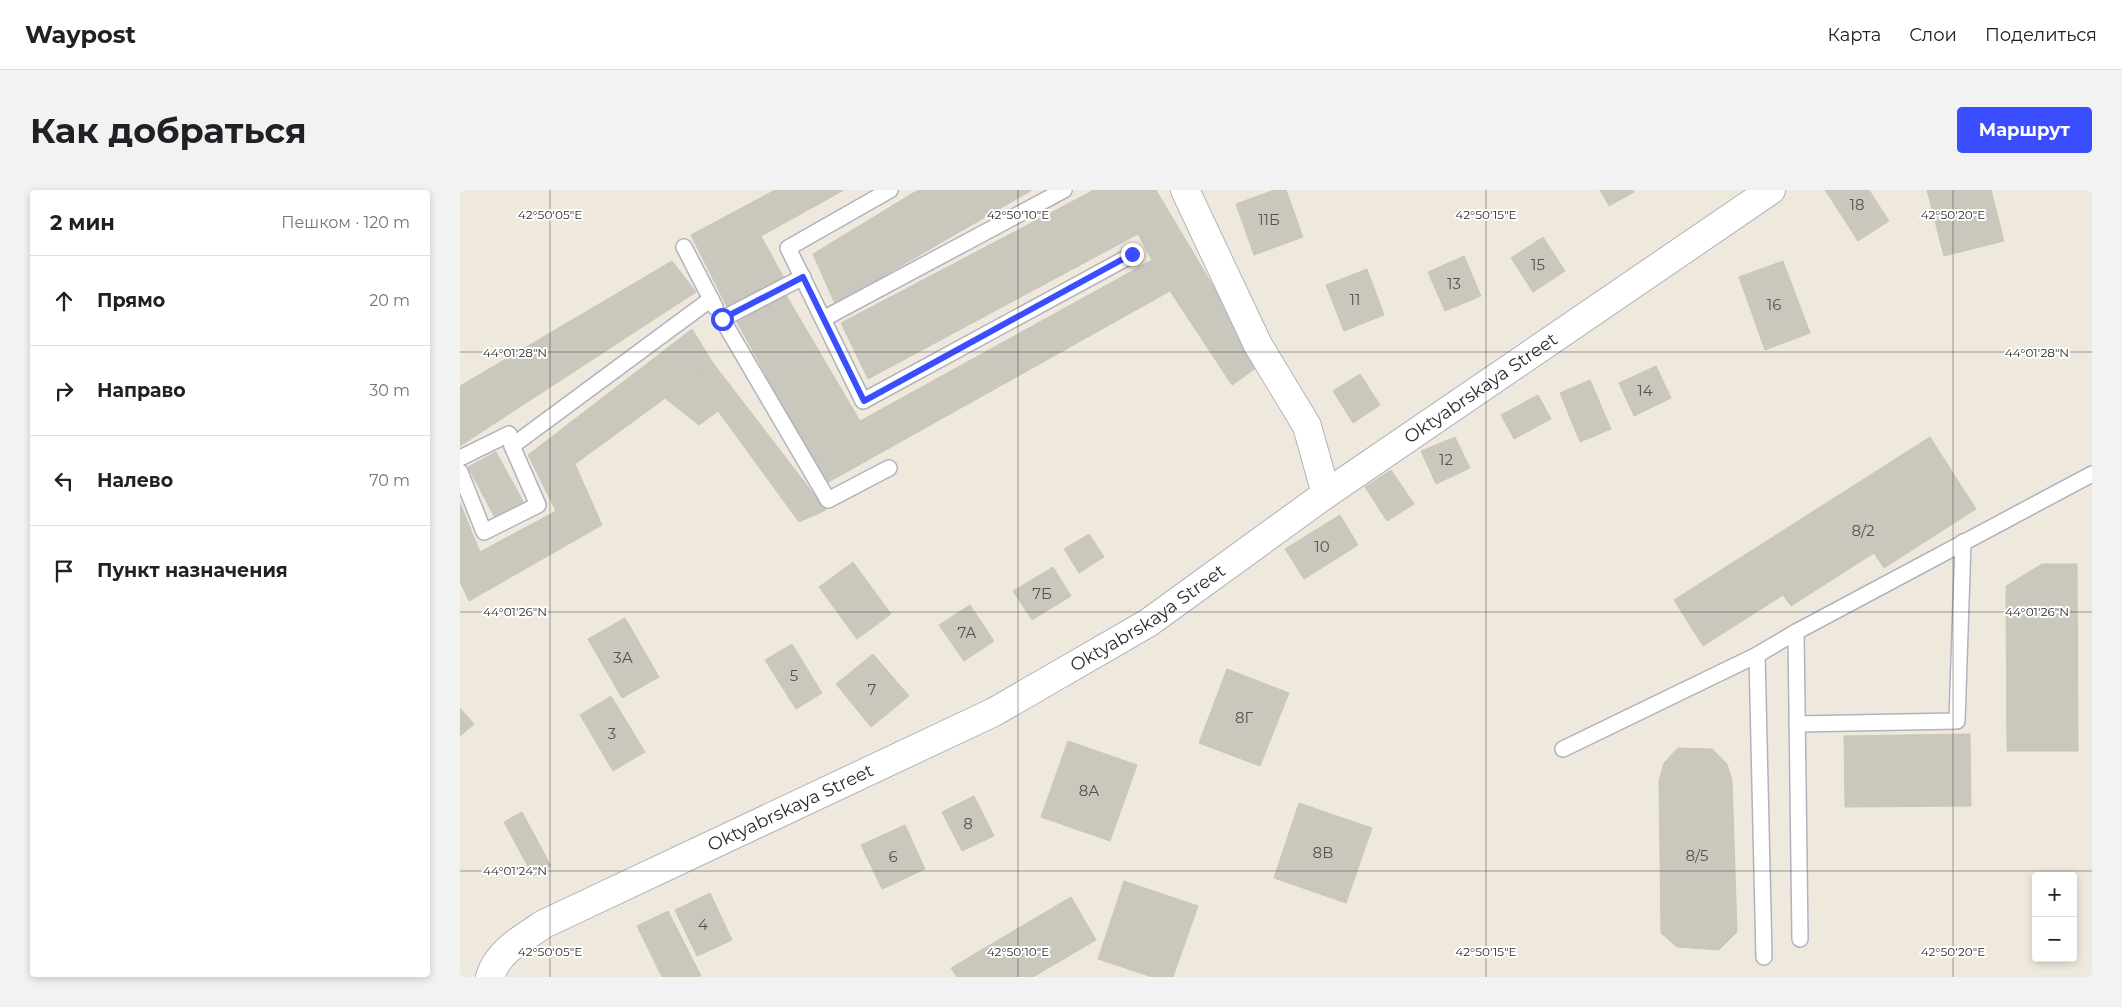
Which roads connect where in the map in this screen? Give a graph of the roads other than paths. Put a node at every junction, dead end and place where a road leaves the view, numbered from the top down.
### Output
1 (890, 190) edge
2 (1064, 190) edge
3 (1185, 190) edge
4 (1771, 190) edge
5 (684, 247) dead end
6 (1132, 254) dead end
7 (803, 277) junction
8 (711, 299) junction
9 (722, 319) junction
10 (823, 319) junction
11 (512, 446) junction
12 (460, 458) edge
13 (889, 468) dead end
14 (460, 472) edge
15 (2092, 474) edge
16 (1326, 494) junction
17 (1963, 542) junction
18 (1796, 632) junction
19 (1757, 655) junction
20 (1797, 724) junction
21 (1563, 749) dead end
22 (1800, 939) dead end
23 (1764, 957) dead end
24 (490, 977) edge

1 - 7 lane
2 - 10 lane
3 - 16 street
4 - 16 street, Oktyabrskaya Street
5 - 8 lane
6 - 10 lane
7 - 9 lane
7 - 10 lane
8 - 9 lane
8 - 11 lane
9 - 13 lane
11 - 12 lane
11 - 14 lane
15 - 17 lane
16 - 24 street, Oktyabrskaya Street
17 - 18 lane
17 - 20 lane
18 - 19 lane
18 - 20 lane
19 - 21 lane
19 - 23 lane
20 - 22 lane

